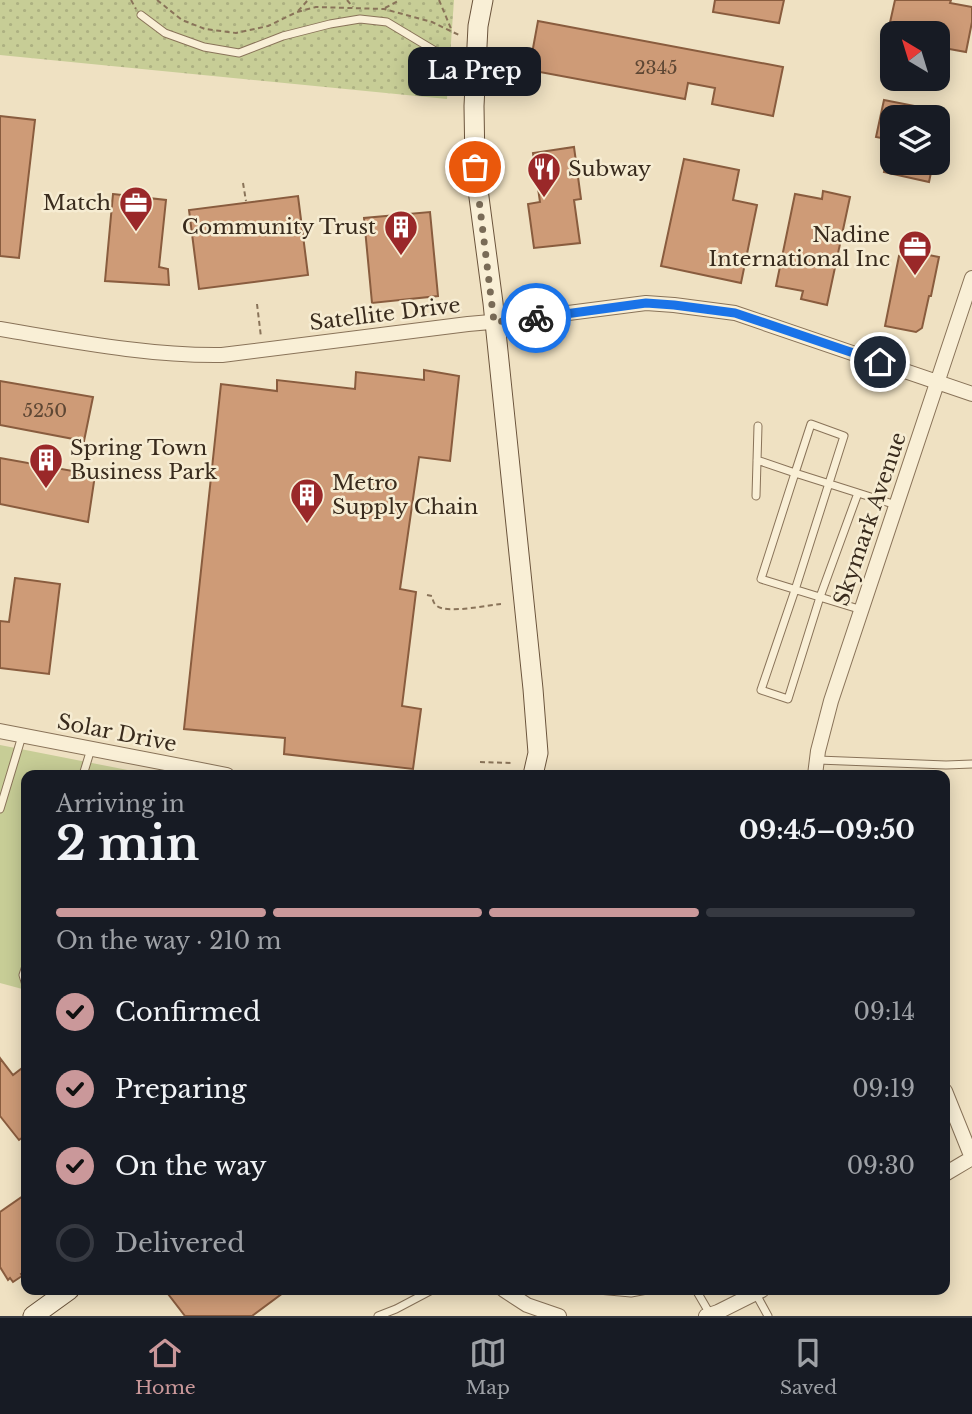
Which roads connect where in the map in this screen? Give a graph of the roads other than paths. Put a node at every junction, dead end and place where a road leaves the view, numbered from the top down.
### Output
1 (483, 0) edge
2 (141, 15) dead end
3 (476, 66) junction
4 (972, 278) edge
5 (494, 322) junction
6 (0, 329) edge
7 (938, 382) junction
8 (972, 394) edge
9 (758, 426) dead end
10 (757, 460) junction
11 (795, 473) junction
12 (828, 483) junction
13 (858, 493) junction
14 (755, 496) dead end
15 (897, 505) junction
16 (796, 590) junction
17 (820, 597) junction
18 (862, 610) junction
19 (0, 732) edge
20 (22, 736) junction
21 (91, 749) junction
22 (972, 764) edge
23 (816, 768) edge
24 (85, 770) edge
25 (192, 770) edge
26 (534, 770) edge
27 (0, 773) edge
28 (10, 775) junction
29 (0, 809) edge
30 (950, 1103) edge
31 (972, 1158) edge
32 (950, 1171) edge
33 (62, 1295) edge
34 (422, 1295) edge
35 (509, 1295) edge
36 (698, 1295) edge
37 (752, 1295) edge
38 (760, 1295) edge
39 (524, 1310) edge
40 (708, 1315) edge
41 (33, 1316) edge
42 (378, 1316) edge
43 (559, 1316) edge
44 (768, 1316) edge

1 - 3 street
2 - 3 lane
3 - 5 street
4 - 7 street, Skymark Avenue
5 - 6 street, Satellite Drive
5 - 7 street, Satellite Drive
5 - 26 street
7 - 8 street, Satellite Drive
7 - 15 street, Skymark Avenue
9 - 10 lane
10 - 11 lane
10 - 14 lane
11 - 12 lane
11 - 12 lane
11 - 16 lane
12 - 13 lane
12 - 16 lane
13 - 15 lane
13 - 17 lane
15 - 18 street, Skymark Avenue
16 - 17 lane
16 - 17 lane
17 - 18 lane
18 - 23 street, Skymark Avenue
19 - 20 street, Solar Drive
20 - 21 street, Solar Drive
20 - 28 lane
21 - 24 lane
21 - 25 street, Solar Drive
22 - 23 lane
27 - 28 lane
28 - 29 lane
30 - 31 street
31 - 32 street
33 - 41 street
34 - 42 lane
35 - 39 street
36 - 40 lane
37 - 40 street
38 - 44 lane
39 - 43 street

